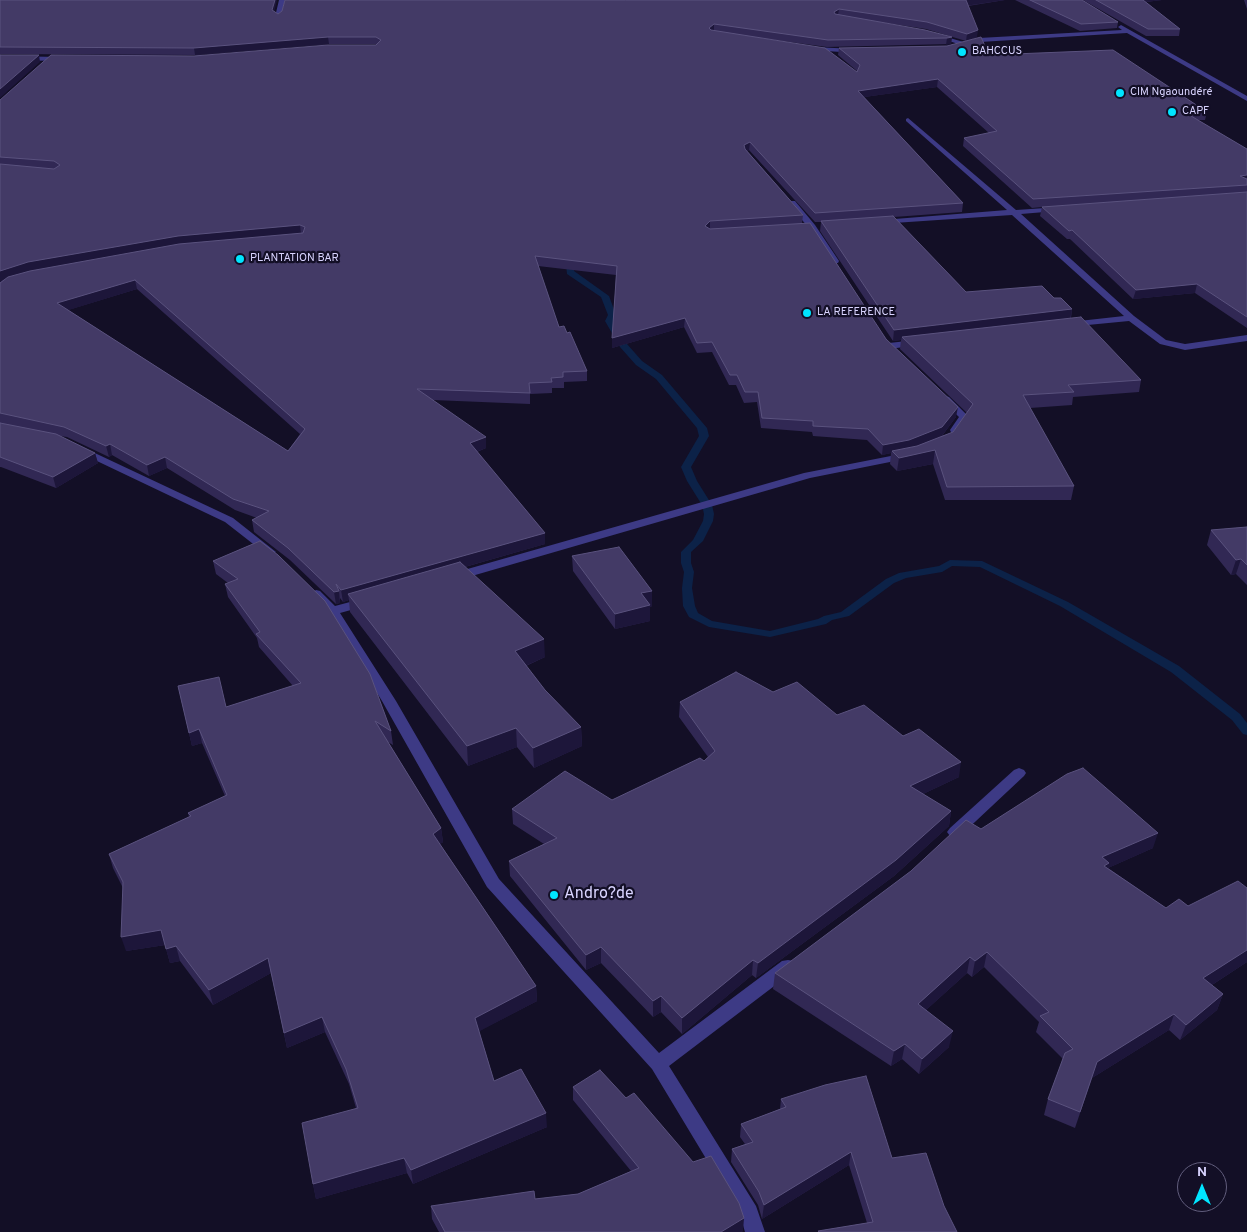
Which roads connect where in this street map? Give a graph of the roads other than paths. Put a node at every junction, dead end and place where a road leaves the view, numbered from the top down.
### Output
1 (282, 0) edge
2 (278, 17) edge
3 (1114, 22) edge
4 (1129, 31) junction
5 (926, 33) edge
6 (967, 45) junction
7 (808, 48) edge
8 (946, 49) edge
9 (827, 51) junction
10 (864, 51) edge
11 (834, 57) edge
12 (0, 58) edge
13 (50, 59) junction
14 (69, 59) edge
15 (44, 65) edge
16 (1247, 100) edge
17 (908, 120) dead end
18 (787, 198) edge
19 (1063, 209) edge
20 (1014, 212) junction
21 (870, 222) edge
22 (838, 267) edge
23 (1131, 318) junction
24 (1063, 326) edge
25 (1247, 338) edge
26 (928, 342) edge
27 (890, 346) edge
28 (937, 391) edge
29 (950, 435) edge
30 (71, 445) edge
31 (920, 452) edge
32 (284, 564) edge
33 (447, 579) edge
34 (306, 584) edge
35 (381, 597) edge
36 (333, 611) junction
37 (1019, 773) dead end
38 (945, 841) edge
39 (799, 958) edge
40 (658, 1064) junction
41 (755, 1232) edge

1 - 2 street
3 - 4 street
4 - 6 street
4 - 16 street
5 - 6 street
6 - 8 street
7 - 9 street
9 - 10 street
9 - 11 street
12 - 13 street
13 - 14 street
13 - 15 street
17 - 20 street
18 - 22 street
19 - 20 street
20 - 21 street
20 - 23 street
23 - 24 street
23 - 25 street
26 - 27 street
28 - 29 street
30 - 32 street
31 - 33 street
34 - 36 street
35 - 36 street
36 - 40 street
37 - 38 street
39 - 40 street
40 - 41 street

